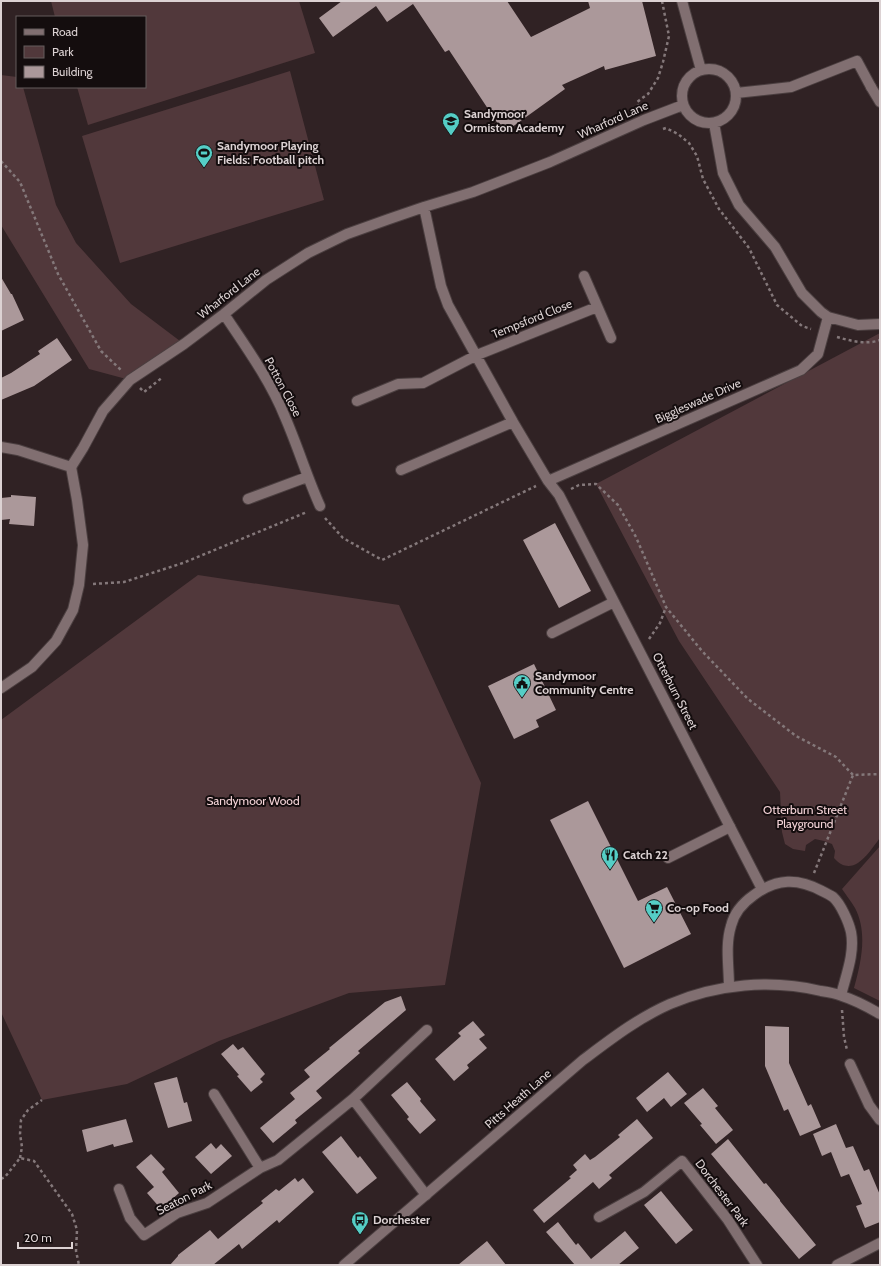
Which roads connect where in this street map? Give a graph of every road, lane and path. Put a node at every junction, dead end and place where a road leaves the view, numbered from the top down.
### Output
1 (662, 1) edge
2 (682, 1) edge
3 (701, 70) junction
4 (736, 93) junction
5 (880, 102) edge
6 (683, 105) junction
7 (644, 120) junction
8 (714, 123) junction
9 (660, 130) dead end
10 (1, 161) edge
11 (424, 207) junction
12 (584, 276) dead end
13 (597, 307) junction
14 (224, 314) junction
15 (828, 317) junction
16 (880, 324) edge
17 (823, 334) junction
18 (611, 338) dead end
19 (880, 340) edge
20 (477, 355) junction
21 (169, 372) dead end
22 (130, 380) junction
23 (357, 401) dead end
24 (514, 422) junction
25 (1, 446) edge
26 (71, 467) junction
27 (401, 470) dead end
28 (308, 477) junction
29 (548, 480) junction
30 (559, 495) junction
31 (248, 499) dead end
32 (320, 506) junction
33 (79, 585) junction
34 (614, 602) junction
35 (666, 607) junction
36 (552, 633) dead end
37 (641, 654) junction
38 (1, 688) edge
39 (880, 774) edge
40 (853, 775) junction
41 (730, 827) junction
42 (668, 858) dead end
43 (810, 885) junction
44 (762, 889) junction
45 (729, 987) junction
46 (841, 995) junction
47 (880, 1014) edge
48 (427, 1030) dead end
49 (850, 1064) joint
50 (214, 1094) dead end
51 (353, 1099) junction
52 (42, 1100) dead end
53 (880, 1120) edge
54 (20, 1158) junction
55 (260, 1168) junction
56 (1, 1179) edge
57 (119, 1189) dead end
58 (426, 1195) junction
59 (599, 1217) dead end
60 (880, 1243) edge
61 (80, 1265) edge
62 (344, 1265) edge
63 (757, 1265) edge
64 (837, 1265) edge

1 - 7 path
2 - 3 street
3 - 4 street
3 - 6 street
4 - 5 street
4 - 8 street
6 - 7 street, Wharford Lane
6 - 8 street
7 - 11 street, Wharford Lane
8 - 15 street
9 - 17 path
10 - 22 path
11 - 14 street, Wharford Lane
11 - 20 street
12 - 13 street
13 - 18 street
13 - 20 street, Tempsford Close
14 - 22 street, Wharford Lane
14 - 28 street, Potton Close
15 - 16 street
15 - 17 street, Biggleswade Drive
17 - 19 path
17 - 29 street, Biggleswade Drive
20 - 23 street
20 - 24 street
21 - 22 path
22 - 26 street, Wharford Lane
24 - 27 street
24 - 29 street
25 - 26 street
26 - 33 street
28 - 31 street
28 - 32 street, Potton Close
29 - 30 street
29 - 32 path
30 - 34 street, Otterburn Street
30 - 35 path
32 - 33 path
33 - 38 street
34 - 36 street
34 - 37 street, Otterburn Street
35 - 37 path
35 - 40 path
37 - 41 street, Otterburn Street
39 - 40 path
40 - 43 path
41 - 42 street
41 - 44 street, Otterburn Street
43 - 44 street
43 - 46 street
44 - 45 street
45 - 46 street, Pitts Heath Lane
45 - 58 street, Pitts Heath Lane
46 - 47 street, Pitts Heath Lane
46 - 49 path
48 - 51 street, Seaton Park
49 - 53 street
50 - 55 street
51 - 55 street, Seaton Park
51 - 58 street
52 - 54 path
54 - 56 path
54 - 61 path
55 - 57 street, Seaton Park
58 - 62 street, Pitts Heath Lane
59 - 63 street, Dorchester Park
60 - 64 street

